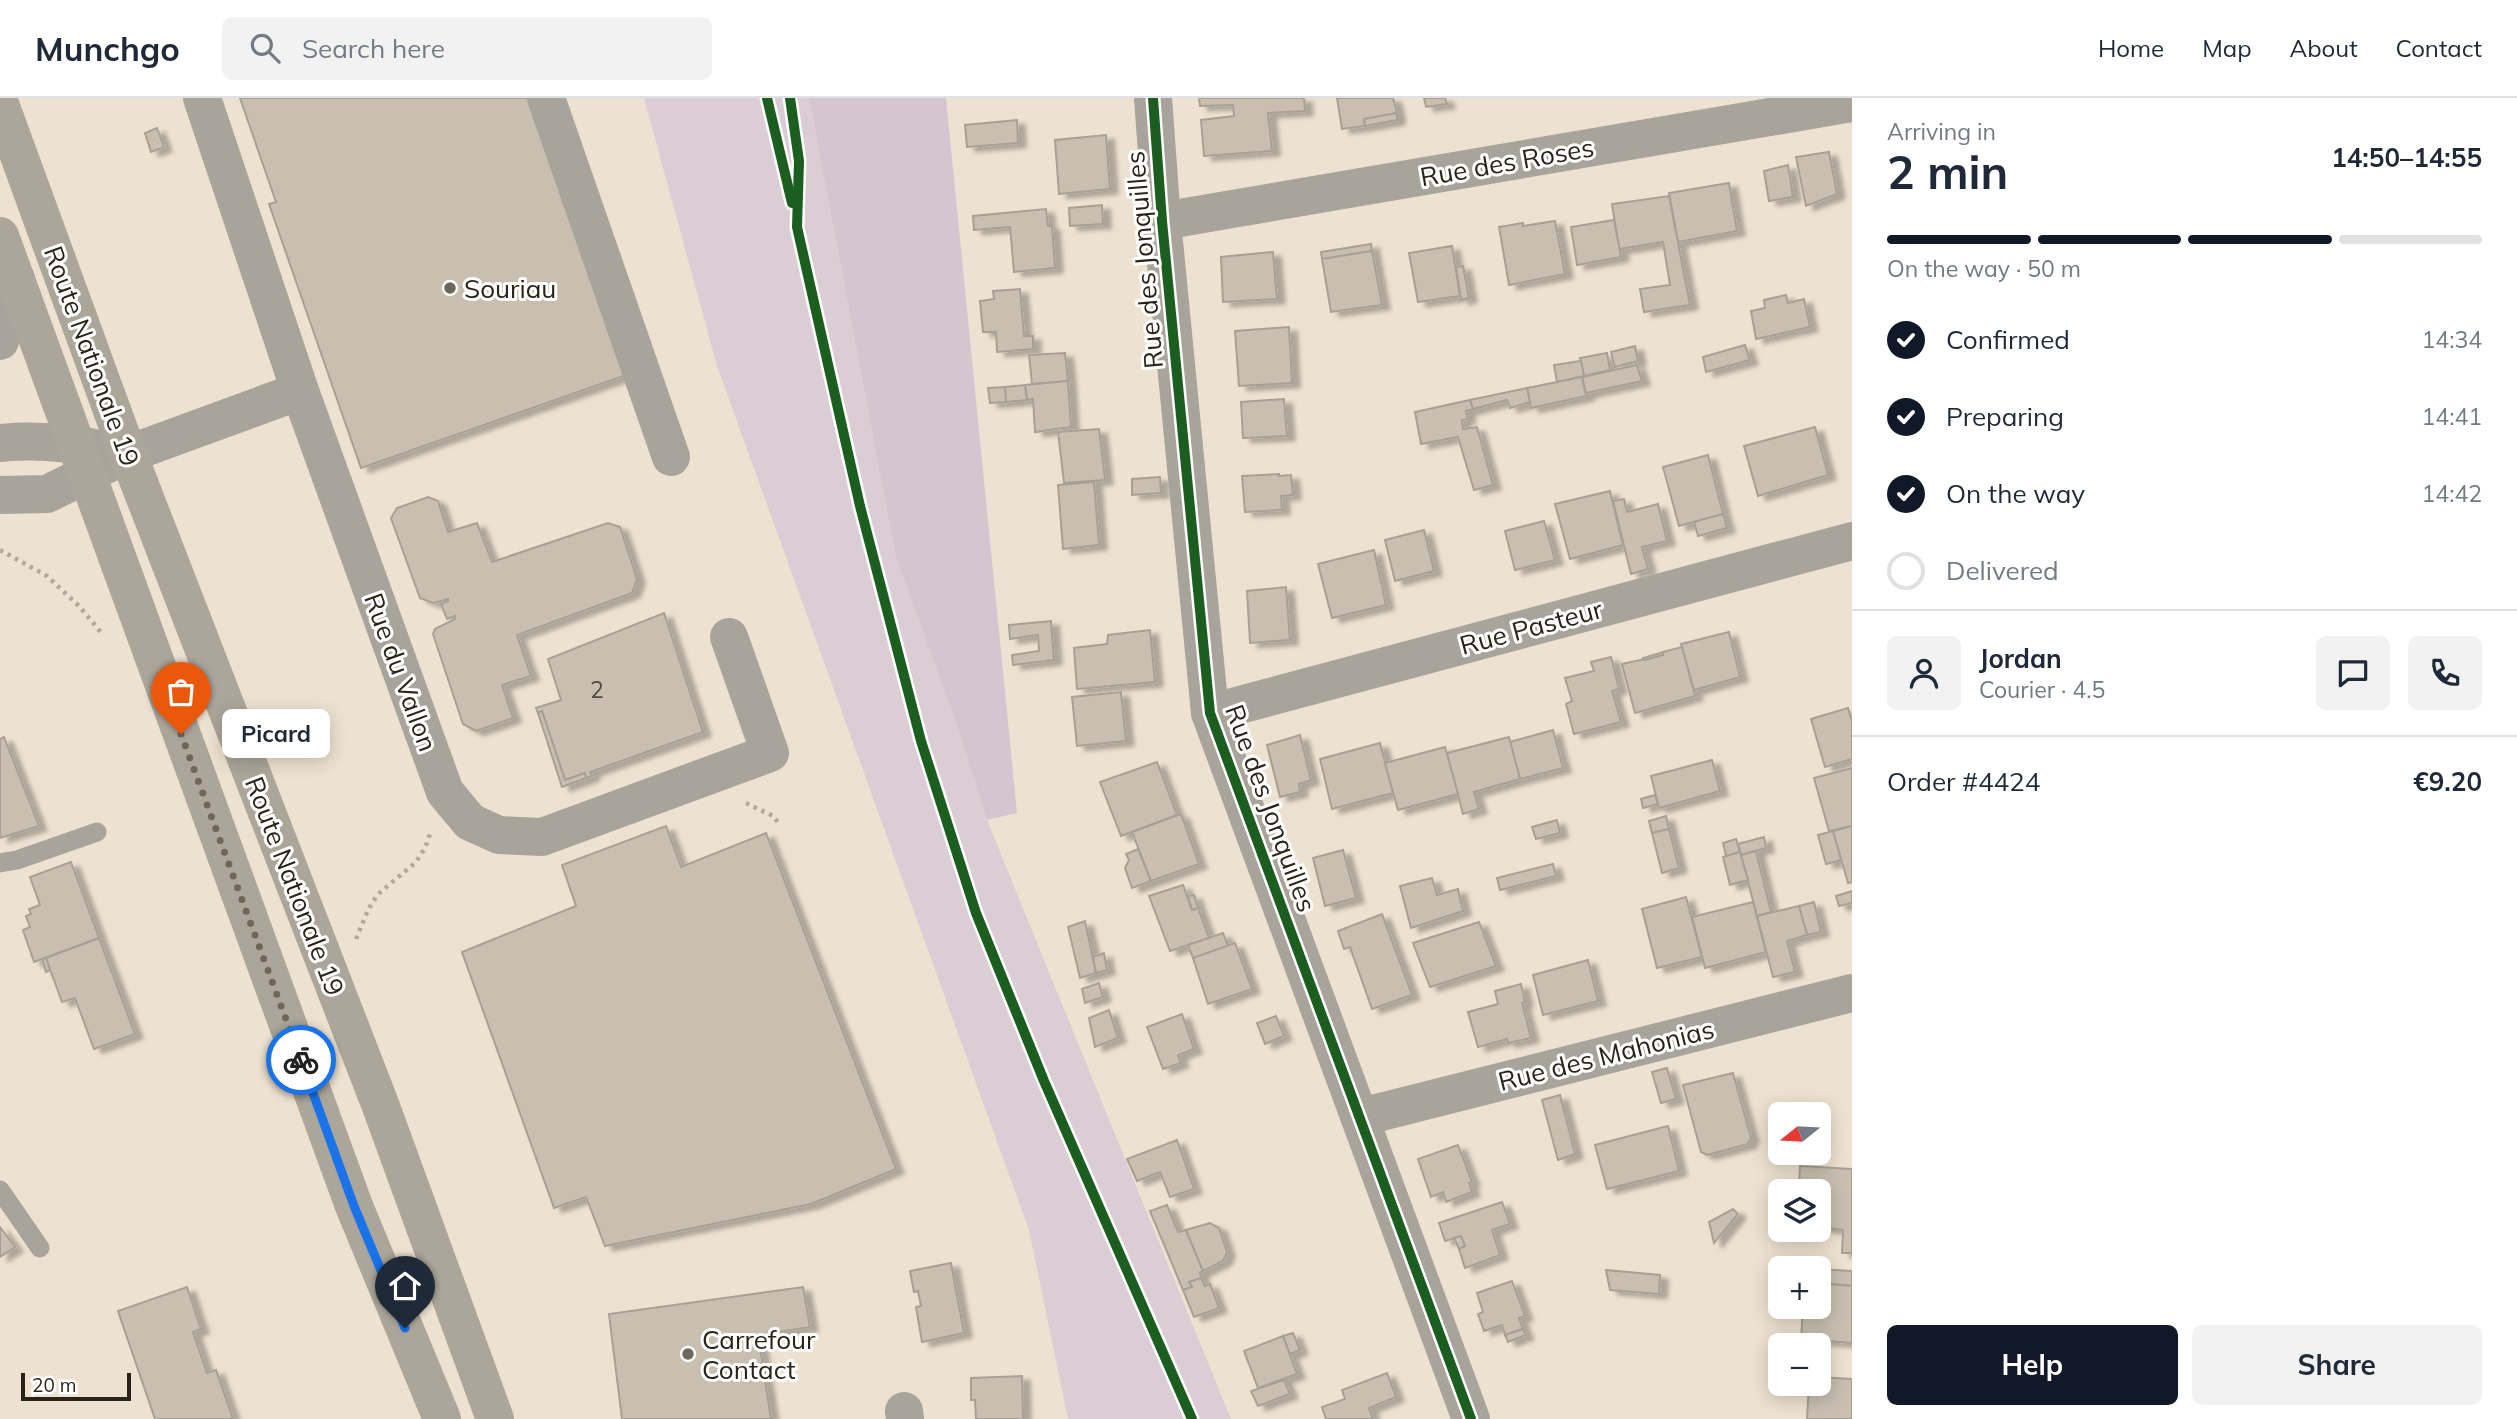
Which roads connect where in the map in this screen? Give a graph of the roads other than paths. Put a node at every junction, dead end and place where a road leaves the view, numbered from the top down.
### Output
1 (202, 98) edge
2 (546, 98) edge
3 (1153, 98) edge
4 (1852, 103) edge
5 (0, 104) edge
6 (1162, 221) junction
7 (0, 236) edge
8 (16, 279) junction
9 (0, 341) edge
10 (300, 391) junction
11 (0, 443) edge
12 (128, 454) junction
13 (671, 457) dead end
14 (81, 459) junction
15 (47, 494) junction
16 (0, 495) edge
17 (103, 521) junction
18 (1852, 541) edge
19 (729, 637) dead end
20 (1210, 713) junction
21 (97, 832) dead end
22 (0, 863) edge
23 (1852, 993) edge
24 (1361, 1117) junction
25 (0, 1189) edge
26 (40, 1248) dead end
27 (442, 1419) edge
28 (495, 1419) edge
29 (1471, 1419) edge

1 - 10 street, Rue du Vallon
2 - 13 street
3 - 6 street, Rue des Jonquilles
4 - 6 street, Rue des Roses
5 - 12 main road, Route Nationale 19
6 - 20 street, Rue des Jonquilles
7 - 8 main road, Route Nationale 19
8 - 9 street
8 - 14 main road, Route Nationale 19
10 - 12 street
10 - 19 street, Rue du Vallon
11 - 14 street
12 - 14 street
12 - 28 main road, Route Nationale 19
14 - 15 street
14 - 17 main road, Route Nationale 19
15 - 16 street
15 - 17 street
17 - 27 main road, Route Nationale 19
18 - 20 street, Rue Pasteur
20 - 24 street, Rue des Jonquilles
21 - 22 lane
23 - 24 street, Rue des Mahonias
24 - 29 street, Rue des Jonquilles
25 - 26 lane

